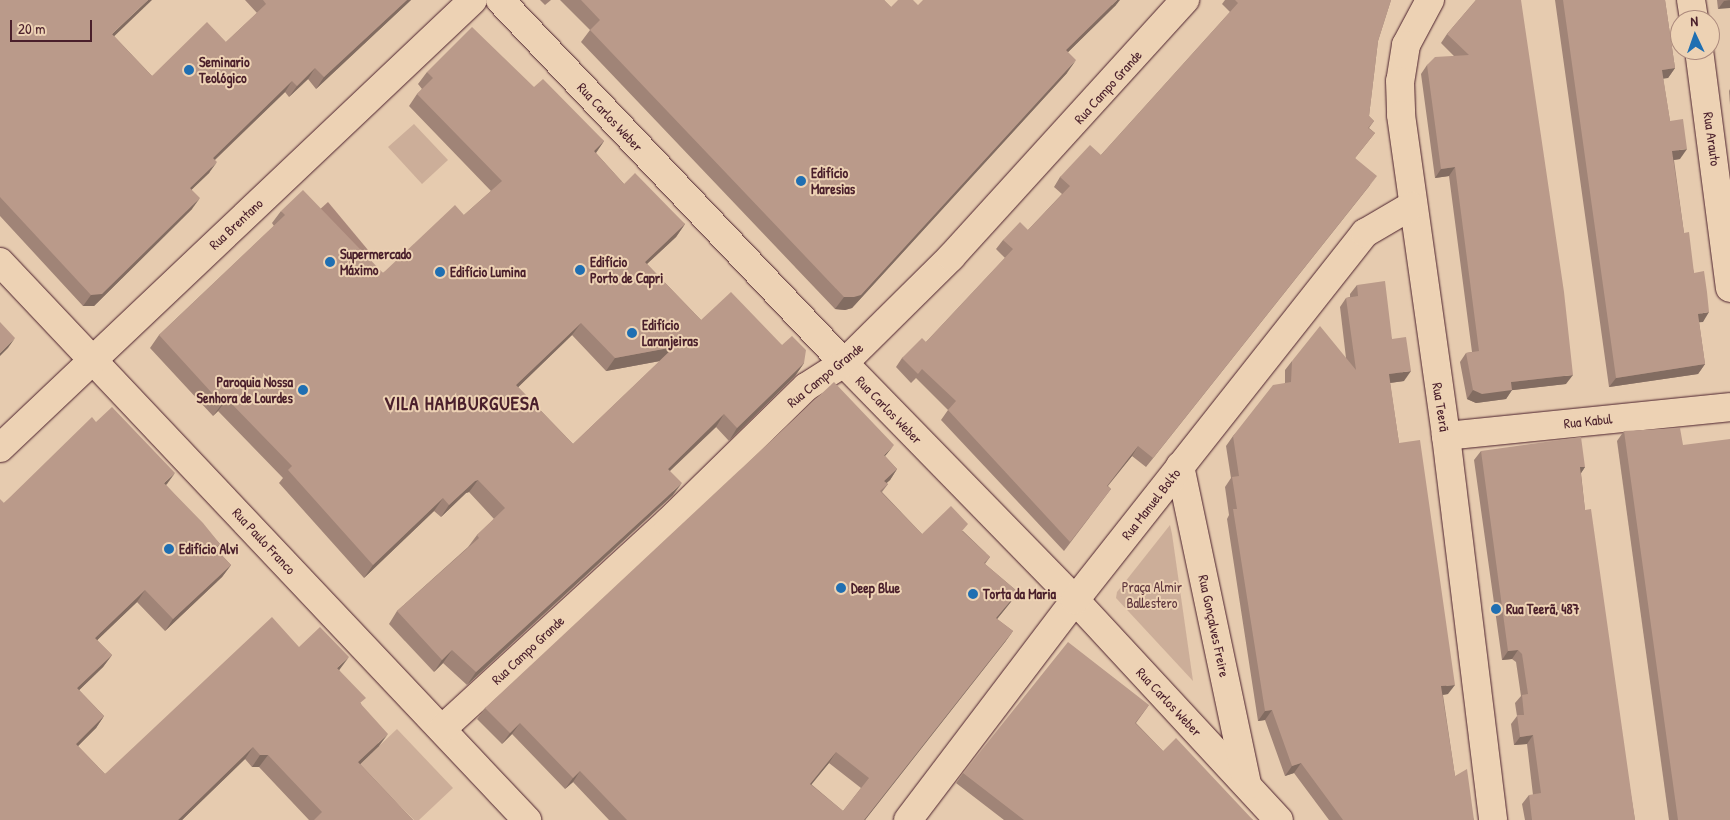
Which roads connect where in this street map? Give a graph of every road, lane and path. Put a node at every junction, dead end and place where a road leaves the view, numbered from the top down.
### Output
1 (473, 0) edge
2 (500, 0) edge
3 (1186, 0) edge
4 (1430, 0) edge
5 (1701, 60) edge
6 (1722, 156) edge
7 (1411, 206) junction
8 (0, 262) edge
9 (1730, 288) edge
10 (92, 359) junction
11 (844, 363) junction
12 (1730, 407) edge
13 (1446, 436) junction
14 (0, 448) edge
15 (1180, 466) junction
16 (1075, 600) junction
17 (442, 729) junction
18 (1247, 787) junction
19 (528, 820) edge
20 (908, 820) edge
21 (1279, 820) edge
22 (1493, 820) edge

1 - 10 street, Rua Brentano
2 - 11 street, Rua Carlos Weber
3 - 11 street, Rua Campo Grande
4 - 7 street, Rua Teerã
5 - 6 street, Rua Arauto
6 - 9 street, Rua Arauto
7 - 13 street, Rua Teerã
7 - 15 street, Rua Manuel Bolto
8 - 10 street, Rua Paulo Franco
10 - 14 street, Rua Brentano
10 - 17 street, Rua Paulo Franco
11 - 16 street, Rua Carlos Weber
11 - 17 street, Rua Campo Grande
12 - 13 street, Rua Kabul
13 - 22 street, Rua Teerã
15 - 16 street, Rua Manuel Bolto
15 - 18 street, Rua Gonçalves Freire
16 - 18 street, Rua Carlos Weber
16 - 20 street, Rua Manuel Bolto
17 - 19 street, Rua Paulo Franco
18 - 21 street, Rua Carlos Weber

